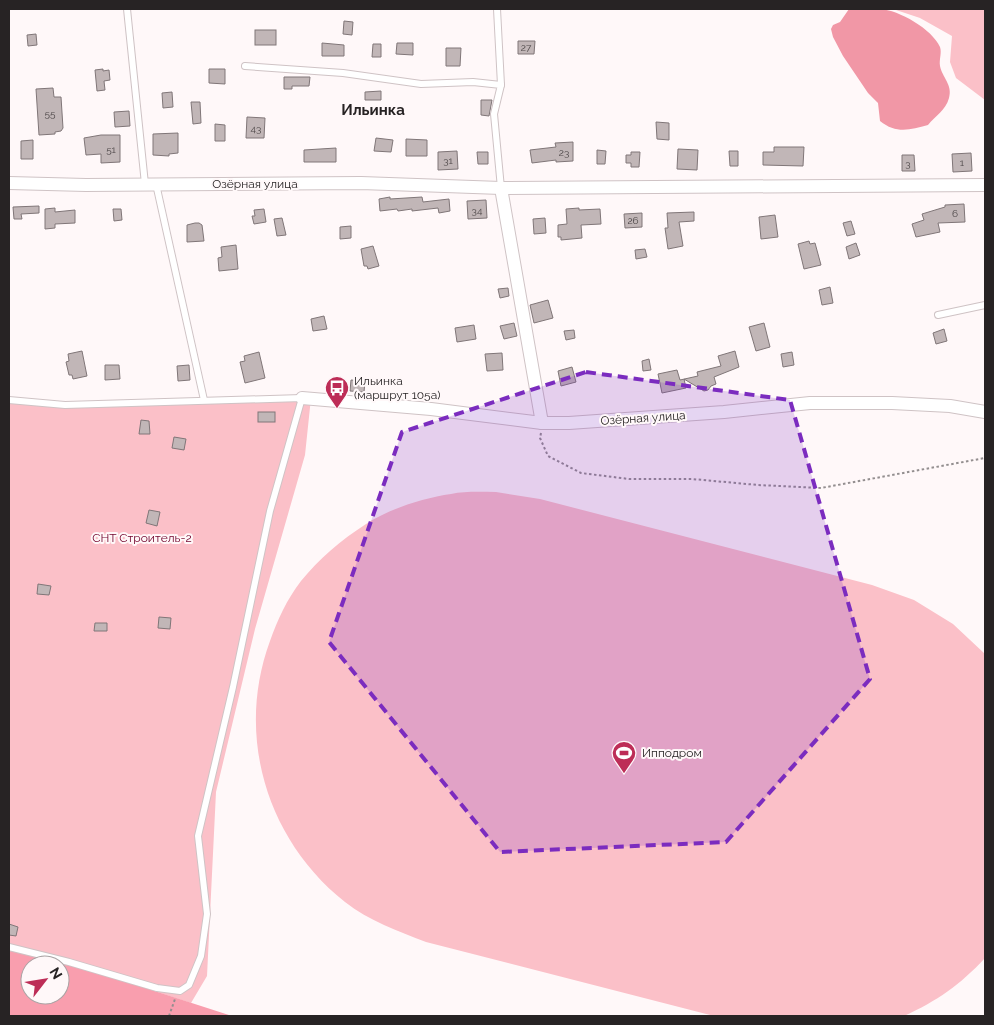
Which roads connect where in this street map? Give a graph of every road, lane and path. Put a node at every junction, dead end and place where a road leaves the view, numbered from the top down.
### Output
1 (127, 9) edge
2 (497, 9) edge
3 (245, 66) dead end
4 (501, 84) junction
5 (9, 183) edge
6 (150, 184) junction
7 (985, 185) edge
8 (501, 188) junction
9 (985, 305) edge
10 (938, 315) dead end
11 (302, 398) junction
12 (9, 400) edge
13 (204, 400) junction
14 (985, 412) edge
15 (542, 423) junction
16 (985, 458) edge
17 (9, 947) edge
18 (180, 991) junction
19 (169, 1016) edge

1 - 6 lane
2 - 4 lane
3 - 4 lane
4 - 8 lane
5 - 6 street, Озёрная улица
6 - 8 street, Озёрная улица
6 - 13 lane
7 - 8 street, Озёрная улица
8 - 15 street
9 - 10 lane
11 - 13 lane
11 - 15 street, Озёрная улица
11 - 18 lane
12 - 13 lane
14 - 15 street, Озёрная улица
15 - 16 path
17 - 18 lane
18 - 19 path

